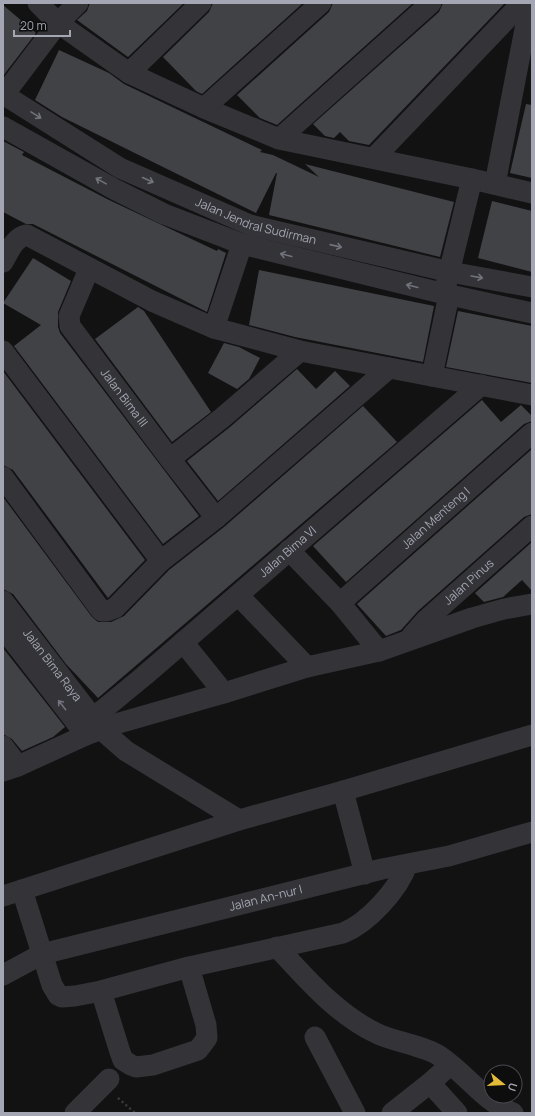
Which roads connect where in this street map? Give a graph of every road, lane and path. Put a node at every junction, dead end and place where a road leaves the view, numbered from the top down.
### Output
1 (38, 3) edge
2 (78, 3) edge
3 (201, 3) edge
4 (321, 3) edge
5 (431, 3) edge
6 (522, 3) edge
7 (530, 3) edge
8 (58, 22) junction
9 (129, 73) junction
10 (3, 95) edge
11 (204, 108) junction
12 (3, 127) edge
13 (279, 139) junction
14 (374, 158) junction
15 (472, 179) junction
16 (495, 184) junction
17 (532, 193) edge
18 (242, 244) junction
19 (3, 262) edge
20 (89, 269) junction
21 (450, 272) junction
22 (532, 287) edge
23 (447, 294) junction
24 (532, 313) edge
25 (214, 328) junction
26 (3, 351) edge
27 (300, 351) junction
28 (389, 368) junction
29 (432, 376) junction
30 (481, 385) junction
31 (532, 395) edge
32 (532, 433) edge
33 (170, 459) junction
34 (3, 477) edge
35 (216, 518) junction
36 (532, 526) edge
37 (290, 550) junction
38 (161, 561) junction
39 (238, 594) junction
40 (3, 601) edge
41 (340, 603) junction
42 (532, 604) edge
43 (3, 628) edge
44 (408, 641) junction
45 (183, 642) junction
46 (379, 651) junction
47 (307, 668) junction
48 (224, 693) junction
49 (94, 728) junction
50 (532, 735) edge
51 (3, 746) edge
52 (11, 769) edge
53 (343, 791) junction
54 (239, 820) junction
55 (532, 832) edge
56 (407, 865) junction
57 (365, 874) junction
58 (13, 893) edge
59 (277, 947) junction
60 (42, 954) junction
61 (189, 967) junction
62 (3, 975) edge
63 (101, 990) junction
64 (315, 1037) dead end
65 (450, 1064) junction
66 (109, 1079) dead end
67 (430, 1083) junction
68 (75, 1113) edge
69 (355, 1113) edge
70 (392, 1113) edge
71 (457, 1113) edge
72 (512, 1113) edge

1 - 8 street
2 - 8 street
3 - 9 street
4 - 11 street
5 - 13 street
6 - 14 street
7 - 16 street
8 - 9 street
8 - 10 street
9 - 11 street
10 -> 21 street, Jalan Jendral Sudirman
11 - 13 street
18 -> 12 street, Jalan Jendral Sudirman
13 - 14 street
14 - 15 street
15 - 16 street
15 - 21 street
16 - 17 street
23 -> 18 street, Jalan Jendral Sudirman
18 - 25 street
19 - 20 street
20 - 25 street
20 - 33 street, Jalan Bima III
21 -> 22 street, Jalan Jendral Sudirman
21 - 23 street
23 - 24 street, Jalan Jendral Sudirman
23 - 29 street
25 - 27 street
26 - 38 street
27 - 28 street
27 - 33 street
28 - 29 street
28 - 35 street
29 - 30 street
30 - 31 street
30 - 37 street, Jalan Bima VI
32 - 41 street, Jalan Menteng I
33 - 35 street, Jalan Bima III
34 - 38 street
35 - 38 street
36 - 44 street, Jalan Pinus
37 - 39 street, Jalan Bima VI
37 - 41 street
39 - 45 street, Jalan Bima VI
39 - 47 street
40 - 49 street, Jalan Bima Raya
41 - 46 street
42 - 44 street
49 -> 43 street, Jalan Bima Raya
44 - 46 street
45 - 48 street
45 - 49 street, Jalan Bima VI
46 - 47 street
47 - 48 street
48 - 49 street
49 - 52 street
49 - 54 street
50 - 53 street
51 - 52 street
53 - 54 street
53 - 57 street
54 - 58 street
55 - 56 street, Jalan An-nur I
56 - 57 street, Jalan An-nur I
56 - 59 street
57 - 60 street, Jalan An-nur I
58 - 60 street
59 - 61 street
59 - 65 street
60 - 62 street, Jalan An-nur I
60 - 63 street
61 - 63 street
61 - 63 street
64 - 69 street
65 - 67 street
65 - 72 street
66 - 68 street
67 - 70 street
67 - 71 street

